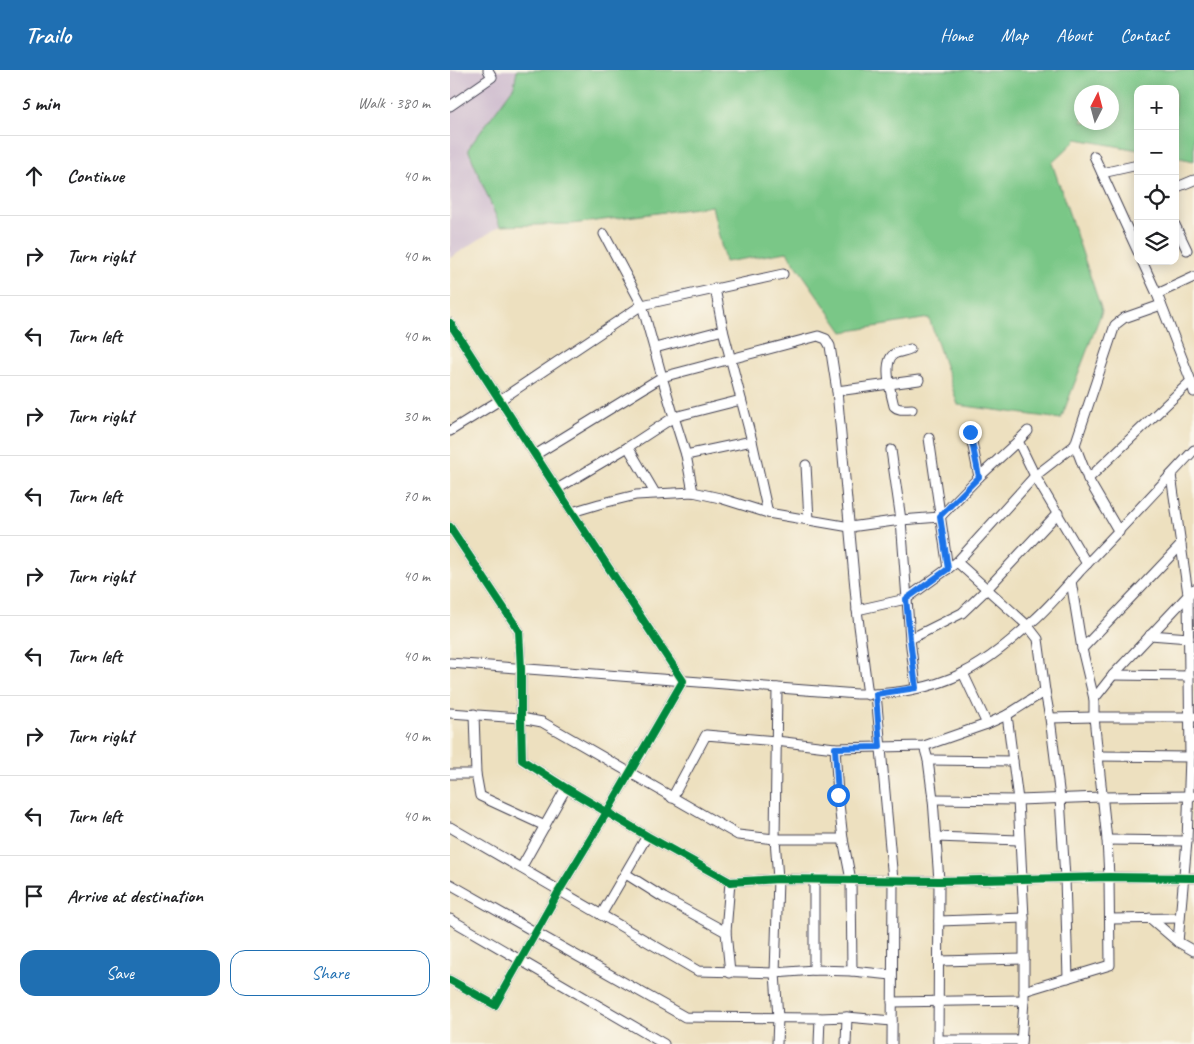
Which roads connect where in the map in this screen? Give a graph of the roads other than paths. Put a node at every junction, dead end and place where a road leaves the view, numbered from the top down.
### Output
1 (488, 70) edge
2 (450, 106) edge
3 (1094, 156) dead end
4 (1134, 165) edge
5 (1102, 173) junction
6 (1194, 180) edge
7 (1179, 186) edge
8 (1179, 233) edge
9 (604, 234) dead end
10 (1134, 243) edge
11 (1187, 250) dead end
12 (1144, 265) edge
13 (783, 274) dead end
14 (1194, 277) edge
15 (715, 288) junction
16 (1157, 294) junction
17 (642, 305) junction
18 (1161, 305) junction
19 (450, 323) edge
20 (723, 330) junction
21 (655, 348) junction
22 (910, 349) dead end
23 (730, 359) junction
24 (662, 377) junction
25 (919, 380) dead end
26 (1190, 380) junction
27 (889, 384) junction
28 (838, 390) junction
29 (1194, 392) edge
30 (500, 400) junction
31 (741, 400) junction
32 (912, 408) dead end
33 (674, 418) junction
34 (450, 431) edge
35 (1028, 431) dead end
36 (970, 432) dead end
37 (929, 438) dead end
38 (752, 441) junction
39 (1018, 441) junction
40 (1074, 445) junction
41 (628, 447) junction
42 (891, 450) dead end
43 (1194, 450) edge
44 (535, 455) junction
45 (686, 455) junction
46 (806, 466) dead end
47 (1171, 475) junction
48 (1035, 476) junction
49 (979, 477) junction
50 (1088, 479) junction
51 (558, 489) junction
52 (693, 492) junction
53 (655, 493) junction
54 (572, 512) junction
55 (768, 513) junction
56 (1058, 513) junction
57 (940, 516) junction
58 (809, 520) junction
59 (901, 520) junction
60 (450, 528) edge
61 (850, 528) junction
62 (1119, 532) junction
63 (1181, 544) junction
64 (957, 562) junction
65 (1088, 564) junction
66 (948, 569) junction
67 (1071, 581) junction
68 (987, 589) junction
69 (1191, 592) edge
70 (906, 599) junction
71 (857, 610) junction
72 (1028, 626) junction
73 (1150, 635) junction
74 (1189, 638) junction
75 (910, 639) junction
76 (1082, 649) junction
77 (450, 663) edge
78 (521, 669) junction
79 (963, 673) junction
80 (1113, 675) junction
81 (1189, 676) junction
82 (683, 681) junction
83 (777, 688) junction
84 (916, 688) junction
85 (1045, 691) junction
86 (872, 694) junction
87 (1094, 698) junction
88 (450, 713) edge
89 (474, 714) junction
90 (1007, 715) junction
91 (1094, 717) junction
92 (1192, 717) edge
93 (521, 718) junction
94 (1050, 718) junction
95 (987, 724) junction
96 (776, 741) junction
97 (924, 746) junction
98 (880, 747) junction
99 (835, 748) junction
100 (1098, 756) junction
101 (1190, 757) junction
102 (928, 760) junction
103 (1013, 761) junction
104 (629, 773) junction
105 (450, 774) edge
106 (476, 774) junction
107 (566, 788) junction
108 (1191, 796) edge
109 (1102, 797) junction
110 (672, 798) junction
111 (1060, 798) junction
112 (933, 800) junction
113 (1018, 800) junction
114 (607, 812) junction
115 (545, 826) junction
116 (450, 827) edge
117 (648, 836) junction
118 (936, 837) junction
119 (775, 839) junction
120 (843, 840) junction
121 (1019, 840) junction
122 (1107, 840) junction
123 (1187, 841) junction
124 (521, 868) junction
125 (626, 874) junction
126 (1109, 877) junction
127 (1065, 878) junction
128 (1184, 878) junction
129 (1194, 878) edge
130 (778, 879) junction
131 (814, 880) junction
132 (850, 880) junction
133 (893, 880) junction
134 (1022, 880) junction
135 (939, 881) junction
136 (730, 882) junction
137 (450, 884) edge
138 (559, 891) junction
139 (601, 915) junction
140 (1024, 918) junction
141 (1150, 918) junction
142 (1180, 918) junction
143 (450, 919) edge
144 (1110, 919) junction
145 (939, 921) junction
146 (536, 932) junction
147 (726, 932) junction
148 (1178, 942) junction
149 (1194, 951) edge
150 (1024, 959) junction
151 (520, 960) junction
152 (939, 961) junction
153 (814, 970) junction
154 (852, 971) junction
155 (730, 973) junction
156 (775, 973) junction
157 (892, 975) junction
158 (1068, 978) junction
159 (450, 980) edge
160 (1024, 996) junction
161 (938, 1001) junction
162 (892, 1002) junction
163 (847, 1017) junction
164 (778, 1018) junction
165 (820, 1018) junction
166 (892, 1021) junction
167 (938, 1042) edge
168 (1021, 1042) edge
169 (664, 1044) edge
170 (777, 1044) edge
171 (819, 1044) edge
172 (846, 1044) edge
173 (892, 1044) edge

1 - 2 street
3 - 5 street
4 - 5 street
5 - 10 street
6 - 7 street
8 - 11 street
9 - 17 street
12 - 16 street
13 - 15 street
14 - 16 street
15 - 17 street
15 - 20 street
16 - 18 street
17 - 21 street
17 - 30 street
18 - 26 street
18 - 40 street
19 - 30 street
20 - 21 street
20 - 23 street
21 - 24 street
22 - 27 street
23 - 24 street
23 - 28 street
23 - 31 street
24 - 33 street
24 - 44 street
25 - 27 street
26 - 29 street
26 - 50 street
27 - 28 street
27 - 32 street
28 - 61 street
30 - 34 street
30 - 44 street
31 - 33 street
31 - 38 street
33 - 41 street
33 - 45 street
35 - 39 street
36 - 49 street
37 - 57 street
38 - 45 street
38 - 55 street
39 - 48 street
39 - 49 street
40 - 48 street
40 - 50 street
41 - 51 street
41 - 53 street
42 - 59 street
43 - 47 street
44 - 51 street
45 - 52 street
46 - 58 street
47 - 62 street
47 - 63 street
48 - 56 street
48 - 64 street
49 - 57 street
50 - 62 street
51 - 54 street
52 - 53 street
52 - 55 street
53 - 54 street
54 - 82 street
55 - 58 street
56 - 65 street
56 - 68 street
57 - 59 street
57 - 66 street
58 - 61 street
59 - 61 street
59 - 70 street
60 - 78 street
61 - 71 street
62 - 65 street
63 - 69 street
63 - 76 street
64 - 66 street
64 - 68 street
65 - 67 street
66 - 70 street
67 - 72 street
67 - 76 street
68 - 72 street
68 - 75 street
69 - 73 street
69 - 74 street
70 - 71 street
70 - 75 street
71 - 86 street
72 - 79 street
72 - 85 street
73 - 74 street
73 - 80 street
74 - 81 street
75 - 84 street
76 - 87 street
77 - 78 street
78 - 82 street
78 - 93 street
79 - 84 street
79 - 95 street
80 - 81 street
80 - 87 street
81 - 92 street
82 - 83 street
82 - 104 street
83 - 86 street
83 - 96 street
84 - 86 street
85 - 90 street
85 - 94 street
86 - 98 street
87 - 91 street
88 - 89 street
89 - 93 street
89 - 106 street
90 - 95 street
90 - 103 street
91 - 92 street
91 - 94 street
91 - 100 street
92 - 101 street
93 - 104 street
93 - 107 street
94 - 111 street
95 - 97 street
96 - 99 street
96 - 110 street
96 - 119 street
97 - 98 street
97 - 102 street
98 - 99 street
98 - 133 street
99 - 120 street
100 - 101 street
100 - 109 street
101 - 108 street
102 - 103 street
102 - 112 street
103 - 113 street
104 - 110 street
104 - 114 street
105 - 106 street
106 - 115 street
107 - 114 street
107 - 115 street
108 - 109 street
108 - 123 street
109 - 111 street
109 - 122 street
110 - 119 street
111 - 113 street
111 - 127 street
112 - 113 street
112 - 118 street
113 - 121 street
114 - 117 street
114 - 138 street
115 - 124 street
116 - 124 street
117 - 125 street
117 - 136 street
118 - 121 street
118 - 135 street
119 - 120 street
119 - 130 street
120 - 132 street
121 - 134 street
122 - 123 street
122 - 126 street
123 - 128 street
124 - 138 street
125 - 139 street
125 - 147 street
126 - 127 street
126 - 128 street
126 - 144 street
127 - 134 street
127 - 158 street
128 - 129 street
128 - 142 street
130 - 131 street
130 - 136 street
130 - 156 street
131 - 132 street
131 - 153 street
132 - 133 street
132 - 154 street
133 - 135 street
133 - 157 street
134 - 135 street
134 - 140 street
135 - 145 street
136 - 147 street
137 - 146 street
138 - 139 street
138 - 146 street
139 - 155 street
140 - 145 street
140 - 150 street
141 - 142 street
141 - 144 street
141 - 148 street
142 - 148 street
143 - 151 street
144 - 158 street
145 - 152 street
146 - 151 street
146 - 164 street
147 - 155 street
148 - 149 street
150 - 152 street
150 - 160 street
151 - 159 street
151 - 169 street
152 - 161 street
153 - 154 street
153 - 156 street
154 - 157 street
155 - 156 street
156 - 164 street
157 - 162 street
158 - 160 street
160 - 161 street
160 - 168 street
161 - 162 street
161 - 167 street
162 - 166 street
163 - 165 street
163 - 166 street
163 - 172 street
164 - 165 street
164 - 170 street
165 - 171 street
166 - 173 street
167 - 168 street

